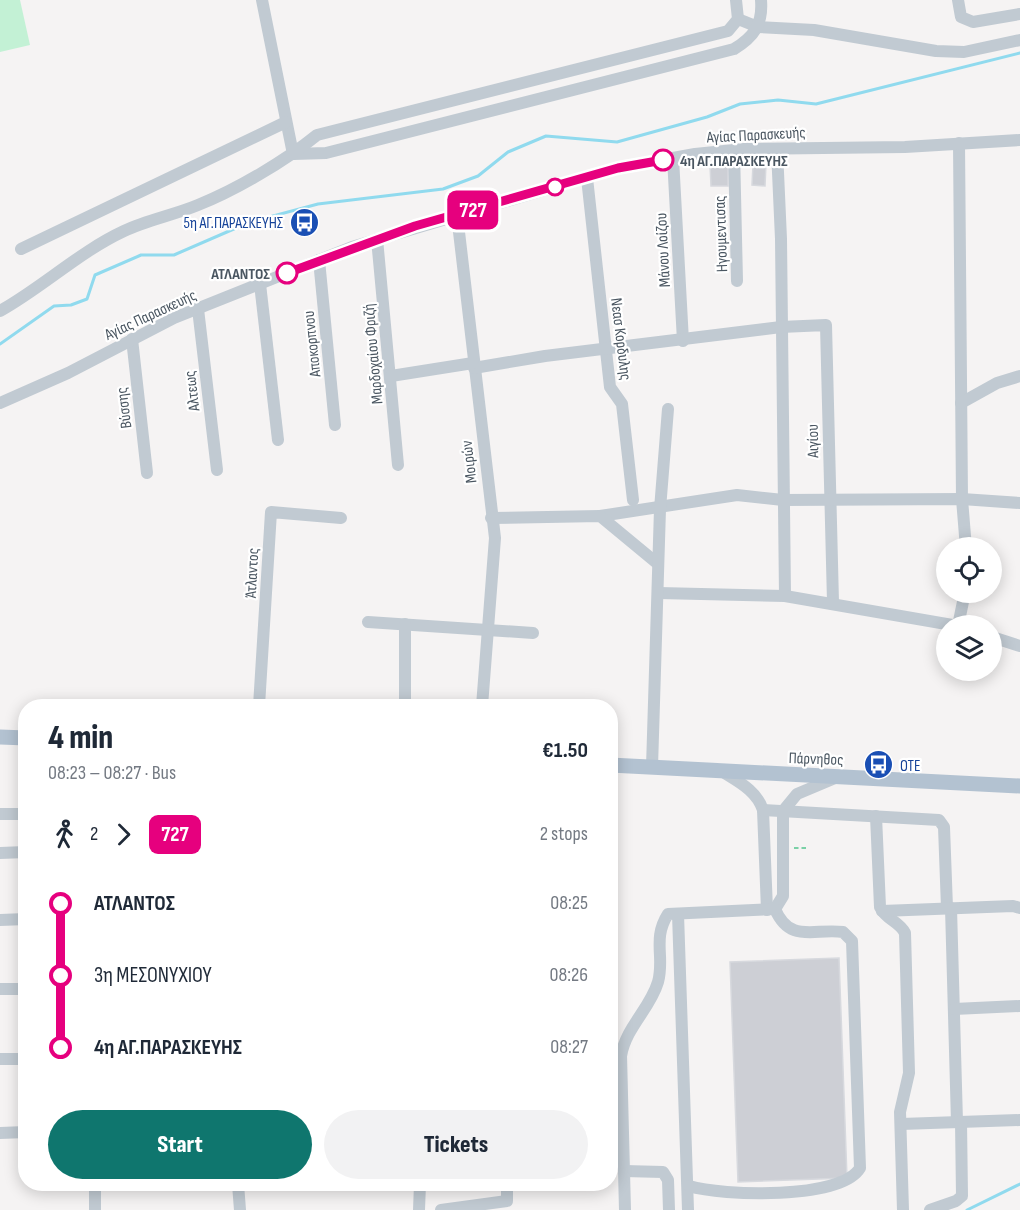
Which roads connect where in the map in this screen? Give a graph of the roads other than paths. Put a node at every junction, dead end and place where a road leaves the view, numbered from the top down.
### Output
1 (262, 0) edge
2 (736, 0) edge
3 (761, 0) edge
4 (958, 0) edge
5 (1020, 14) edge
6 (738, 19) junction
7 (758, 27) junction
8 (1020, 40) edge
9 (286, 122) junction
10 (1020, 140) edge
11 (958, 143) junction
12 (734, 150) junction
13 (777, 150) junction
14 (293, 154) junction
15 (673, 158) junction
16 (587, 178) junction
17 (456, 215) junction
18 (377, 239) junction
19 (21, 249) dead end
20 (320, 260) junction
21 (737, 281) dead end
22 (260, 284) junction
23 (198, 309) junction
24 (0, 311) edge
25 (781, 327) junction
26 (132, 339) junction
27 (683, 341) junction
28 (606, 351) junction
29 (473, 366) junction
30 (391, 376) junction
31 (1020, 376) edge
32 (0, 403) edge
33 (961, 403) junction
34 (668, 409) dead end
35 (335, 425) dead end
36 (278, 440) dead end
37 (398, 465) dead end
38 (218, 470) dead end
39 (147, 473) dead end
40 (962, 498) junction
41 (829, 499) junction
42 (633, 500) dead end
43 (783, 500) junction
44 (1020, 502) edge
45 (660, 509) junction
46 (600, 516) junction
47 (340, 518) dead end
48 (491, 518) junction
49 (965, 537) edge
50 (658, 564) junction
51 (659, 593) junction
52 (785, 596) junction
53 (833, 602) junction
54 (368, 622) dead end
55 (936, 622) edge
56 (405, 624) junction
57 (488, 629) junction
58 (533, 633) dead end
59 (1002, 640) edge
60 (1020, 646) edge
61 (259, 699) edge
62 (405, 699) edge
63 (483, 699) edge
64 (0, 737) edge
65 (18, 738) edge
66 (618, 765) edge
67 (652, 767) junction
68 (723, 771) junction
69 (838, 777) junction
70 (1020, 786) edge
71 (764, 810) junction
72 (783, 811) junction
73 (0, 814) edge
74 (18, 814) edge
75 (876, 816) junction
76 (18, 852) edge
77 (0, 853) edge
78 (949, 908) junction
79 (1020, 908) edge
80 (771, 910) junction
81 (882, 911) junction
82 (678, 914) junction
83 (18, 919) edge
84 (0, 920) edge
85 (18, 988) edge
86 (0, 989) edge
87 (1020, 1006) edge
88 (954, 1009) junction
89 (0, 1059) edge
90 (18, 1059) edge
91 (1020, 1120) edge
92 (959, 1122) junction
93 (901, 1124) junction
94 (18, 1132) edge
95 (0, 1133) edge
96 (624, 1171) junction
97 (689, 1186) junction
98 (95, 1191) edge
99 (239, 1191) edge
100 (420, 1191) edge
101 (507, 1191) edge
102 (95, 1210) edge
103 (240, 1210) edge
104 (419, 1210) edge
105 (441, 1210) edge
106 (625, 1210) edge
107 (669, 1210) edge
108 (688, 1210) edge
109 (903, 1210) edge
110 (930, 1210) edge

1 - 9 street
2 - 6 street
3 - 7 street
4 - 5 street
6 - 7 street
6 - 14 street
7 - 8 street
7 - 14 street
9 - 14 street
9 - 19 street
10 - 11 street, Αγίας Παρασκευής
11 - 13 street, Αγίας Παρασκευής
11 - 33 street
12 - 13 street, Αγίας Παρασκευής
12 - 15 street, Αγίας Παρασκευής
12 - 21 street, Ηγουμεντισας
13 - 25 street, Αιγίου
14 - 24 street
15 - 16 street, Αγίας Παρασκευής
15 - 27 street, Μάνου Λοίζου
16 - 17 street, Αγίας Παρασκευής
16 - 28 street, Νεασ Κορδυλης
17 - 18 street, Αγίας Παρασκευής
17 - 29 street, Μοιρών
18 - 20 street, Αγίας Παρασκευής
18 - 30 street, Μαρδοχαίου Φριζή
20 - 22 street, Αγίας Παρασκευής
20 - 35 street, Αποκορπνου
22 - 23 street, Αγίας Παρασκευής
22 - 36 street
23 - 26 street, Αγίας Παρασκευής
23 - 38 street, Αλτεως
25 - 27 street
25 - 41 street, Αιγίου
25 - 43 street, Αιγίου
26 - 32 street, Αγίας Παρασκευής
26 - 39 street, Βύσσης
27 - 28 street
28 - 29 street
28 - 42 street, Νεασ Κορδυλης
29 - 30 street
29 - 48 street, Μοιρών
30 - 37 street, Μαρδοχαίου Φριζή
31 - 33 street
33 - 40 street
34 - 45 street
40 - 41 street
40 - 44 street
40 - 49 street
41 - 43 street
41 - 53 street, Αιγίου
43 - 45 street
43 - 52 street, Αιγίου
45 - 46 street
45 - 50 street
46 - 48 street
46 - 50 street
47 - 61 street, Άτλαντος
48 - 57 street, Μοιρών
50 - 51 street
51 - 52 street
51 - 67 street
52 - 53 street
53 - 55 street
54 - 56 street
56 - 57 street
56 - 62 street
57 - 58 street
57 - 63 street, Μοιρών
59 - 60 street
64 - 65 main road
66 - 67 main road, Πάρνηθος
67 - 68 main road, Πάρνηθος
68 - 69 main road, Πάρνηθος
68 - 71 street
69 - 70 main road, Πάρνηθος
69 - 72 street
71 - 72 street
71 - 80 street
72 - 75 street
72 - 80 street
73 - 74 street
75 - 78 street
75 - 81 street
76 - 77 street
78 - 79 street
78 - 81 street
78 - 88 street
80 - 82 street
80 - 97 street
81 - 93 street
82 - 96 street
82 - 97 street
83 - 84 street
85 - 86 street
87 - 88 street
88 - 92 street
89 - 90 street
91 - 92 street
92 - 93 street
92 - 110 street
93 - 109 street
94 - 95 street
96 - 106 street
96 - 107 street
97 - 108 street
98 - 102 street
99 - 103 street
100 - 104 street
101 - 105 street

